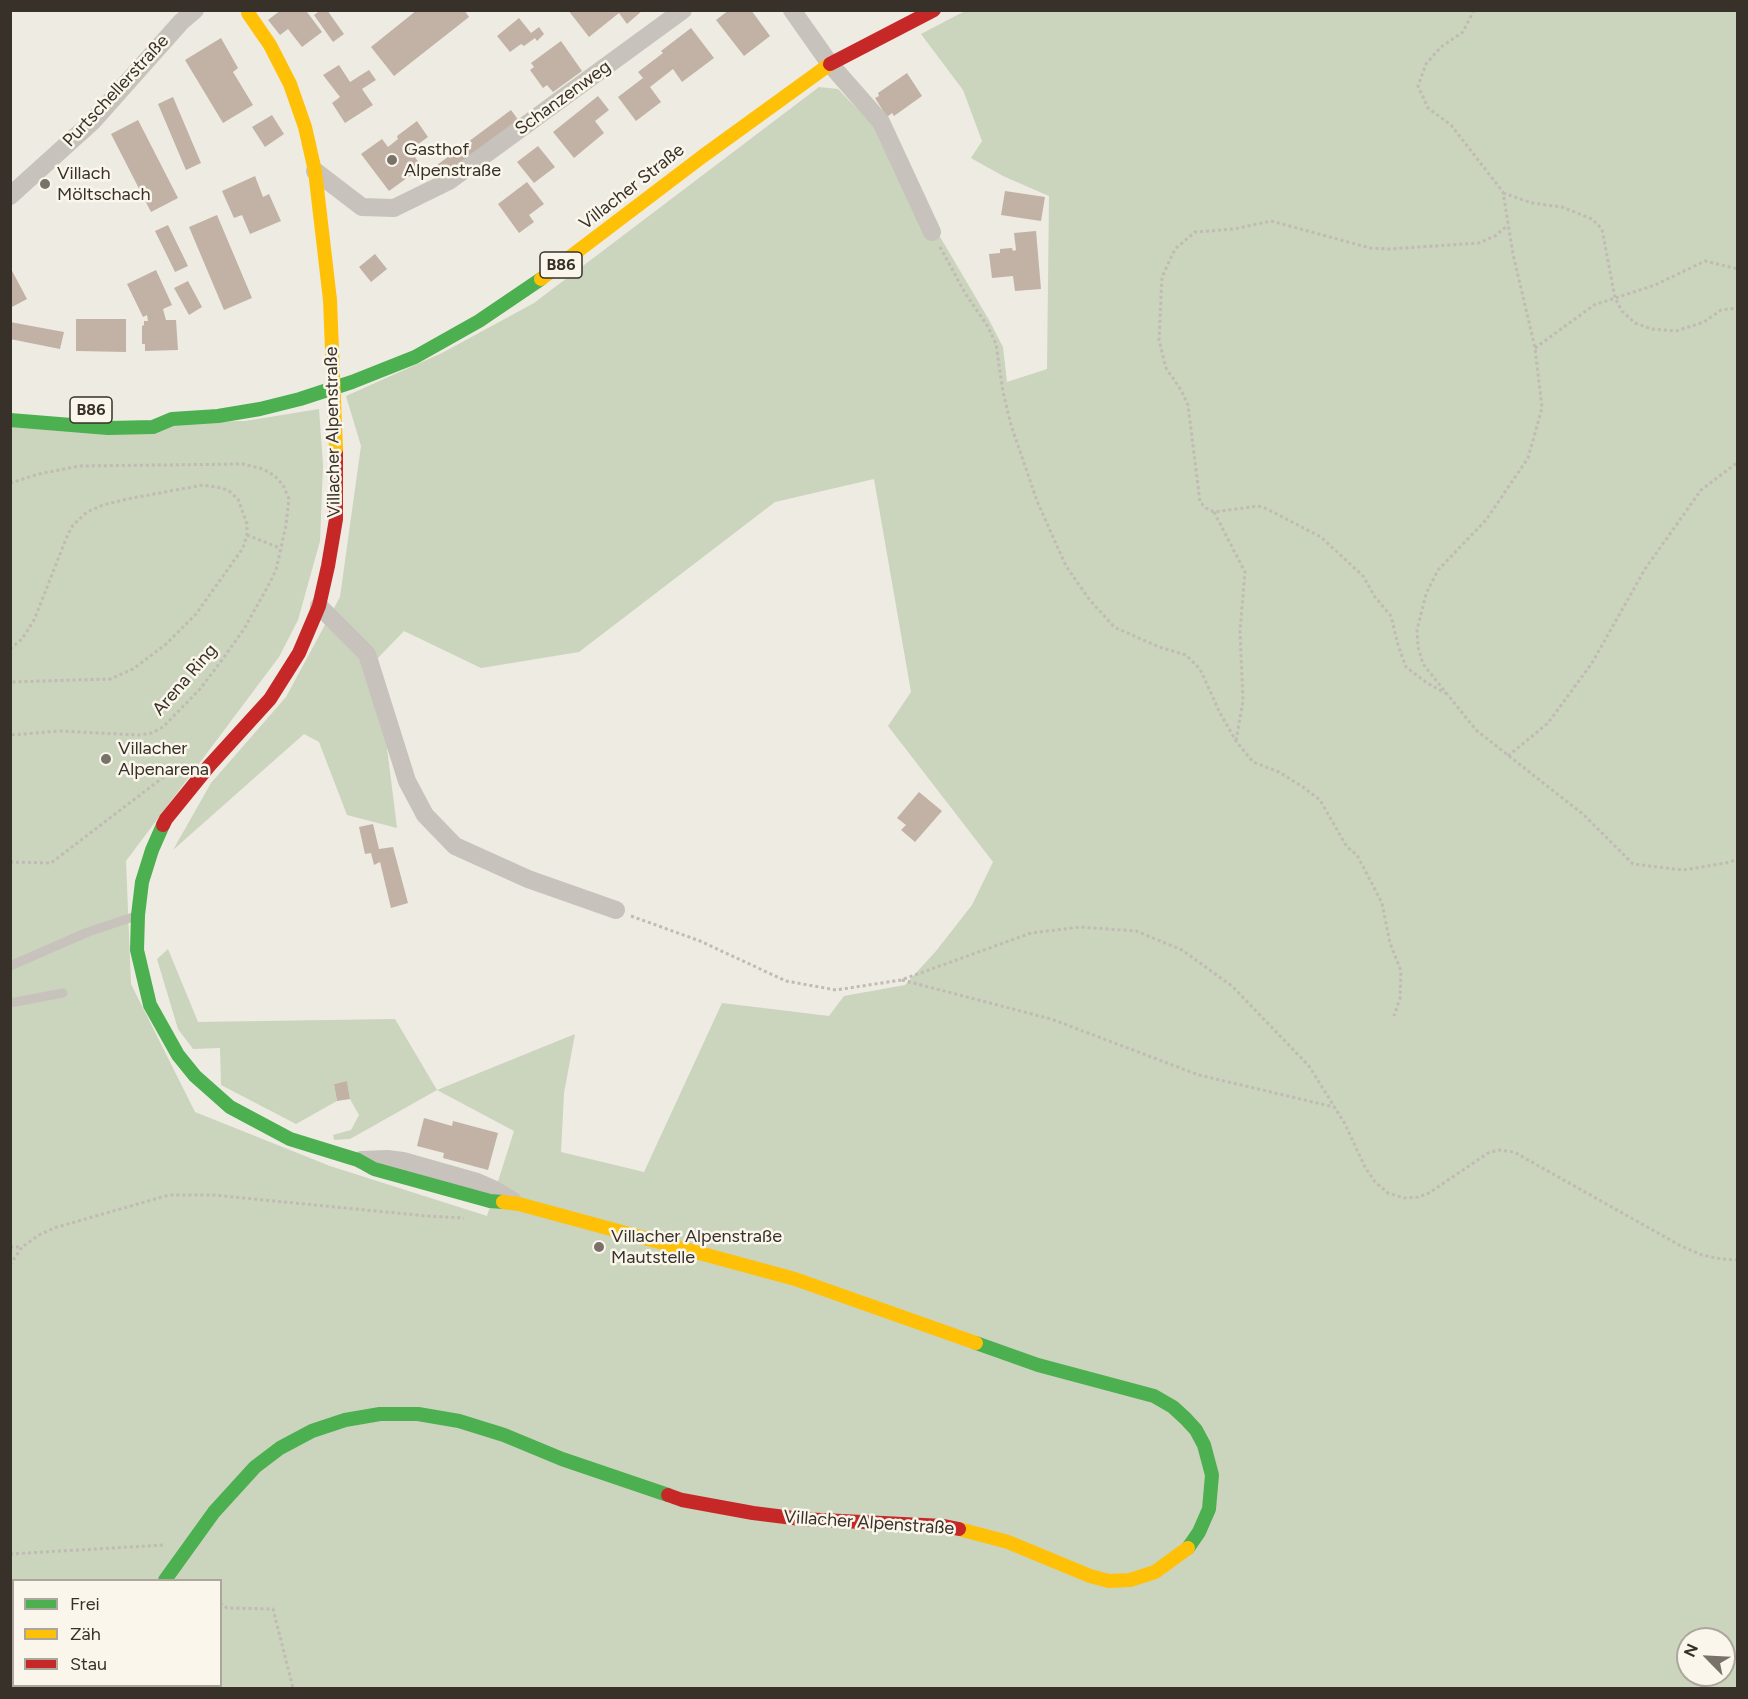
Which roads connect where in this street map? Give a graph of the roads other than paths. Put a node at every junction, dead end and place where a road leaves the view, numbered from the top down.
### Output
1 (195, 10) edge
2 (683, 10) edge
3 (792, 10) edge
4 (934, 10) edge
5 (247, 11) edge
6 (830, 64) junction
7 (315, 171) junction
8 (10, 196) edge
9 (932, 232) road end
10 (156, 412) dead end
11 (172, 419) junction
12 (10, 420) edge
13 (319, 606) junction
14 (615, 910) road end
15 (138, 915) junction
16 (10, 966) edge
17 (63, 993) dead end
18 (10, 1003) edge
19 (358, 1160) joint
20 (519, 1204) joint
21 (166, 1579) edge

1 - 8 street, Purtschellerstraße
2 - 7 street, Schanzenweg
3 - 6 street
4 - 6 street, Villacher Straße / B86
5 - 7 street, Villacher Alpenstraße
6 - 9 street
6 - 11 street, Villacher Straße / B86
7 - 13 street, Villacher Alpenstraße, bridge
10 - 11 street, Villacher Straße / B86
11 - 12 street, Villacher Straße / B86
13 - 14 street
13 - 15 street, Villacher Alpenstraße
15 - 16 lane
15 - 19 street, Villacher Alpenstraße
17 - 18 lane
19 - 20 street, Villacher Alpenstraße
20 - 21 street, Villacher Alpenstraße

